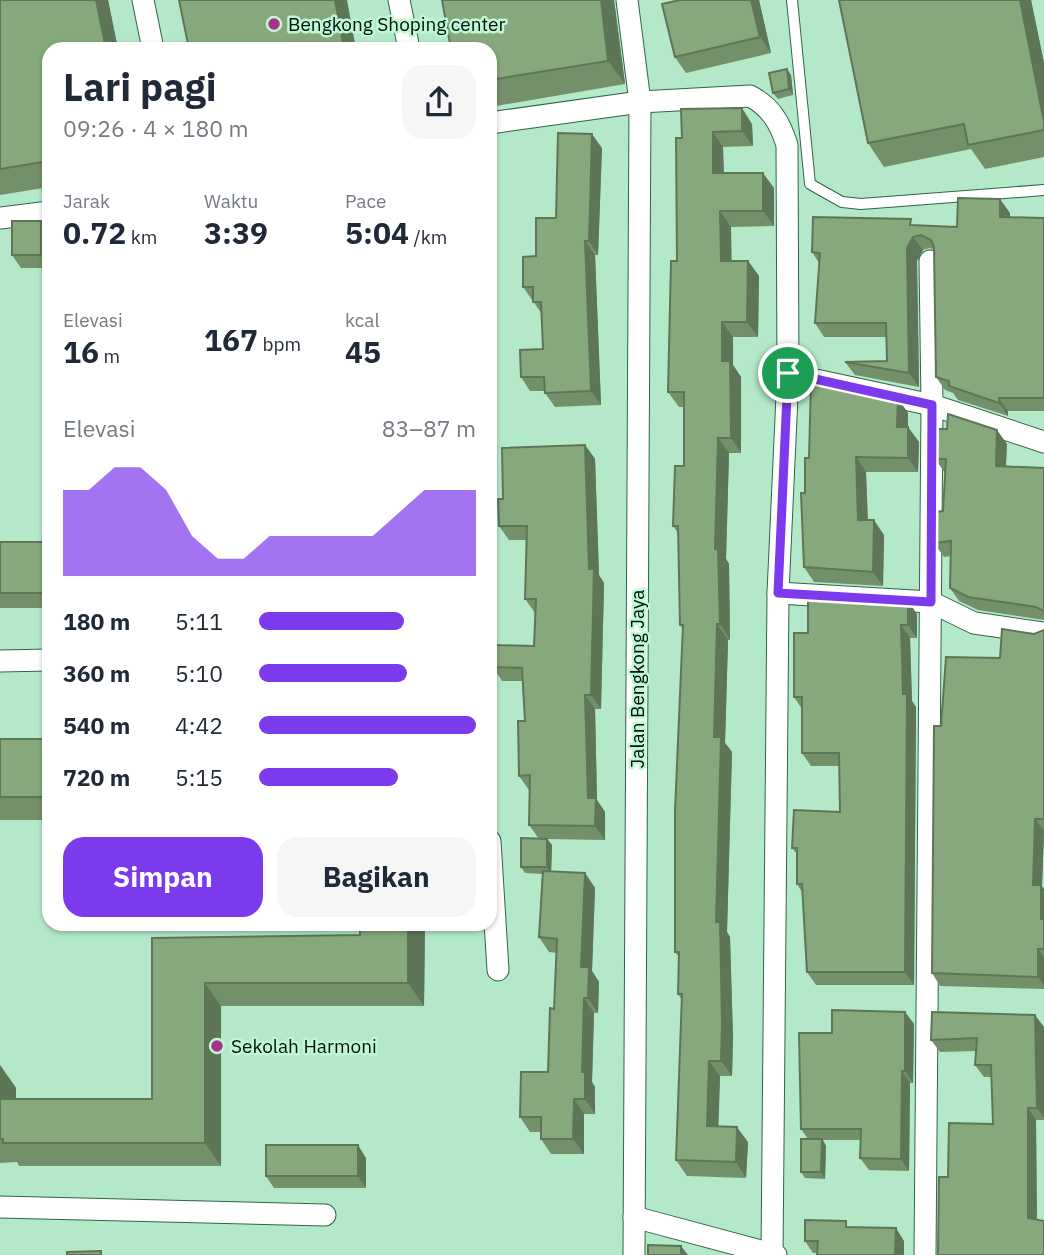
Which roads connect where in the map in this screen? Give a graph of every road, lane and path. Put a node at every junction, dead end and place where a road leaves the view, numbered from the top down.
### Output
1 (143, 0) edge
2 (399, 0) edge
3 (626, 0) edge
4 (792, 0) edge
5 (152, 42) edge
6 (407, 42) edge
7 (640, 103) junction
8 (497, 122) edge
9 (1044, 190) edge
10 (42, 213) edge
11 (0, 218) edge
12 (930, 261) dead end
13 (788, 373) junction
14 (932, 405) junction
15 (1044, 442) edge
16 (778, 593) junction
17 (931, 602) junction
18 (1044, 633) edge
19 (42, 660) edge
20 (0, 661) edge
21 (496, 931) edge
22 (498, 970) dead end
23 (0, 1207) edge
24 (325, 1215) dead end
25 (634, 1217) junction
26 (634, 1255) edge
27 (773, 1255) edge
28 (925, 1255) edge

1 - 5 street
2 - 6 street
3 - 7 street, Jalan Bengkong Jaya
4 - 9 lane
7 - 8 street
7 - 13 street
7 - 25 street, Jalan Bengkong Jaya
10 - 11 street
12 - 14 street
13 - 14 street
13 - 16 street
14 - 15 street
14 - 17 street
16 - 17 street
16 - 27 street
17 - 18 street
17 - 28 street
19 - 20 street
21 - 22 street
23 - 24 street
25 - 26 street, Jalan Bengkong Jaya
25 - 27 street

